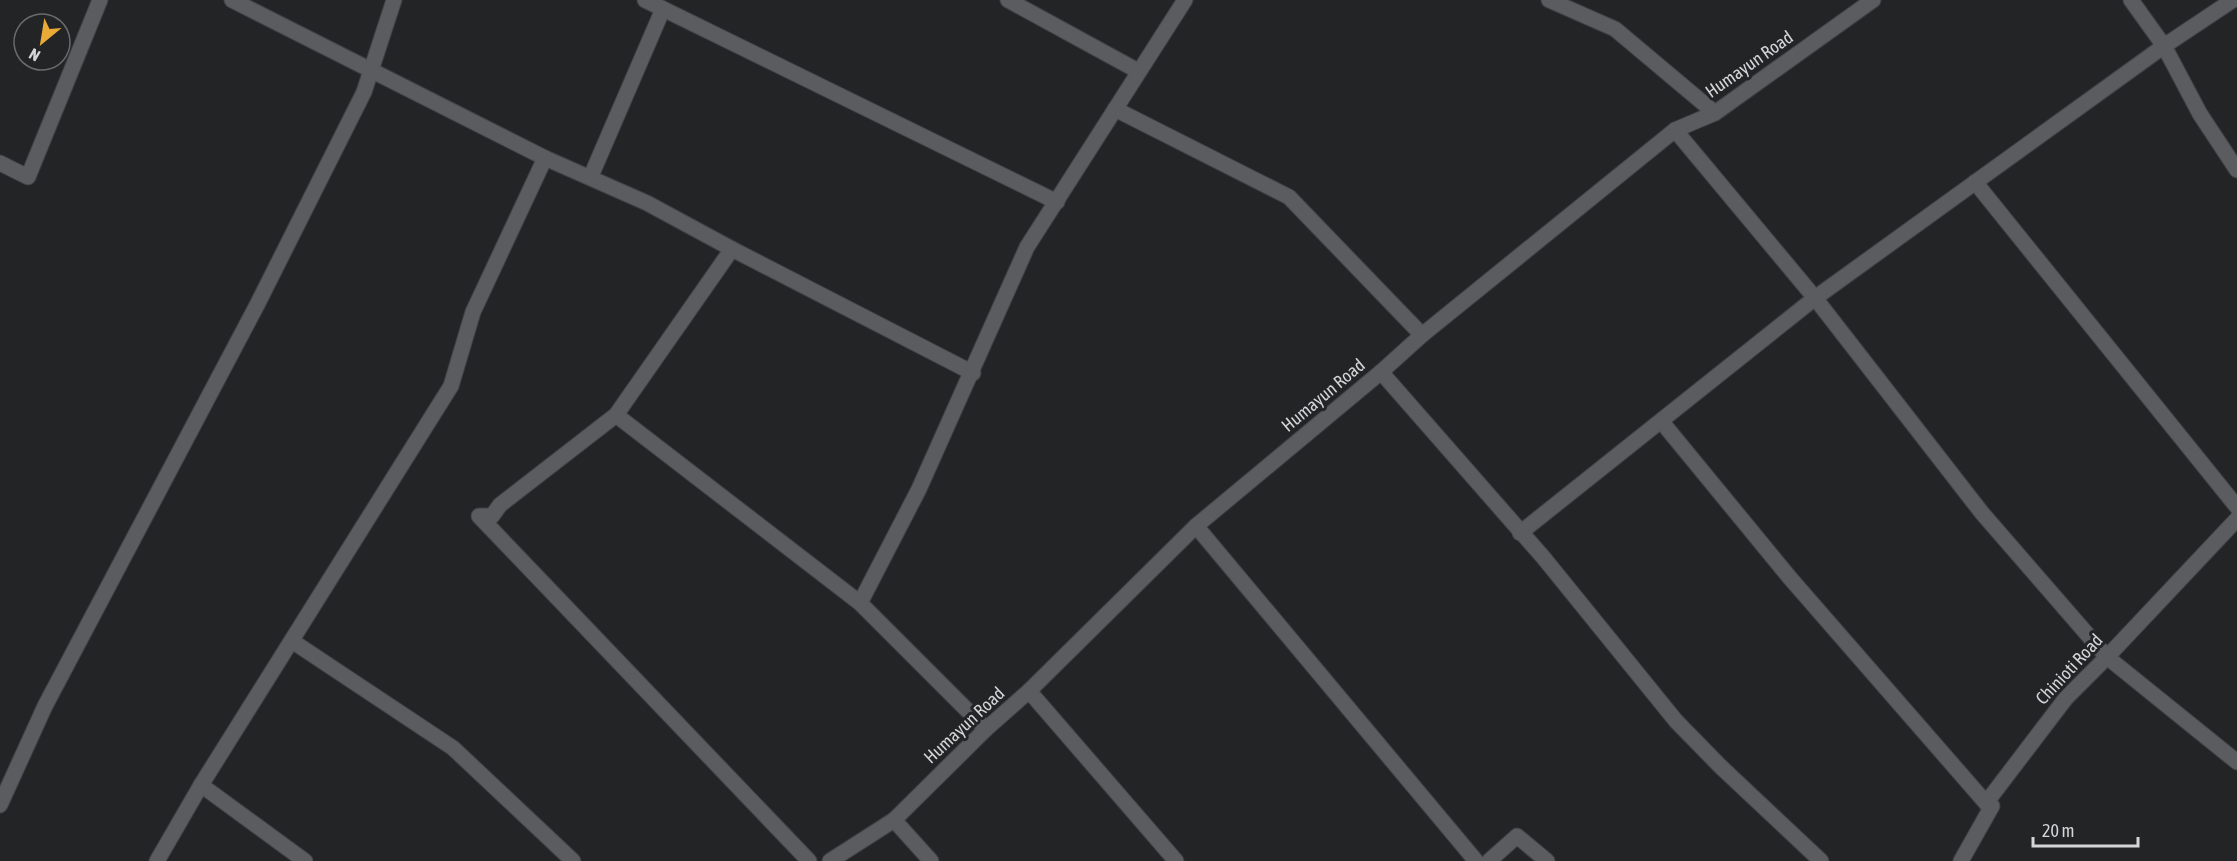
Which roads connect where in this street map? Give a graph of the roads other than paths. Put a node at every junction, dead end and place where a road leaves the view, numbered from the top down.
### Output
1 (100, 0) edge
2 (232, 0) edge
3 (394, 0) edge
4 (645, 0) edge
5 (1185, 0) edge
6 (1549, 0) edge
7 (1873, 0) edge
8 (2131, 0) edge
9 (2233, 0) edge
10 (1011, 1) edge
11 (663, 9) junction
12 (2164, 46) junction
13 (370, 69) junction
14 (1138, 70) junction
15 (1115, 109) junction
16 (1715, 113) junction
17 (1675, 130) junction
18 (545, 158) junction
19 (0, 163) edge
20 (2237, 170) edge
21 (591, 177) junction
22 (1975, 182) junction
23 (1057, 202) junction
24 (732, 249) junction
25 (1815, 298) junction
26 (1422, 335) junction
27 (973, 372) junction
28 (1381, 372) junction
29 (616, 416) junction
30 (1661, 421) junction
31 (2237, 507) edge
32 (2237, 519) edge
33 (1196, 526) junction
34 (1520, 533) junction
35 (860, 603) junction
36 (292, 641) junction
37 (2107, 657) junction
38 (1029, 691) junction
39 (986, 729) junction
40 (2237, 762) edge
41 (201, 785) junction
42 (1986, 803) junction
43 (0, 805) edge
44 (894, 820) junction
45 (157, 861) edge
46 (305, 861) edge
47 (573, 861) edge
48 (809, 861) edge
49 (830, 861) edge
50 (931, 861) edge
51 (1176, 861) edge
52 (1476, 861) edge
53 (1489, 861) edge
54 (1547, 861) edge
55 (1821, 861) edge
56 (1961, 861) edge

1 - 19 street
2 - 13 street
3 - 13 street
4 - 11 street
5 - 14 street
6 - 16 street
7 - 16 street, Humayun Road
8 - 12 street
9 - 12 street
10 - 14 street
11 - 21 street
11 - 23 street
12 - 20 street
12 - 22 street
13 - 18 street
13 - 43 street
14 - 15 street
15 - 23 street
15 - 26 street
16 - 17 street, Humayun Road
17 - 25 street
17 - 26 street, Humayun Road
18 - 21 street
18 - 36 street
21 - 24 street
22 - 25 street
22 - 31 street
23 - 27 street
24 - 27 street
24 - 29 street
25 - 30 street
25 - 37 street
26 - 28 street, Humayun Road
27 - 35 street
28 - 33 street, Humayun Road
28 - 34 street
29 - 35 street
29 - 48 street
30 - 34 street
30 - 42 street
32 - 37 street, Chinioti Road
33 - 38 street, Humayun Road
33 - 52 street
34 - 55 street
35 - 39 street
36 - 41 street
36 - 47 street
37 - 40 street
37 - 42 street, Chinioti Road
38 - 39 street, Humayun Road
38 - 51 street
39 - 44 street, Humayun Road
41 - 45 street
41 - 46 street
42 - 56 street, Chinioti Road
44 - 49 street, Humayun Road
44 - 50 street
53 - 54 street

